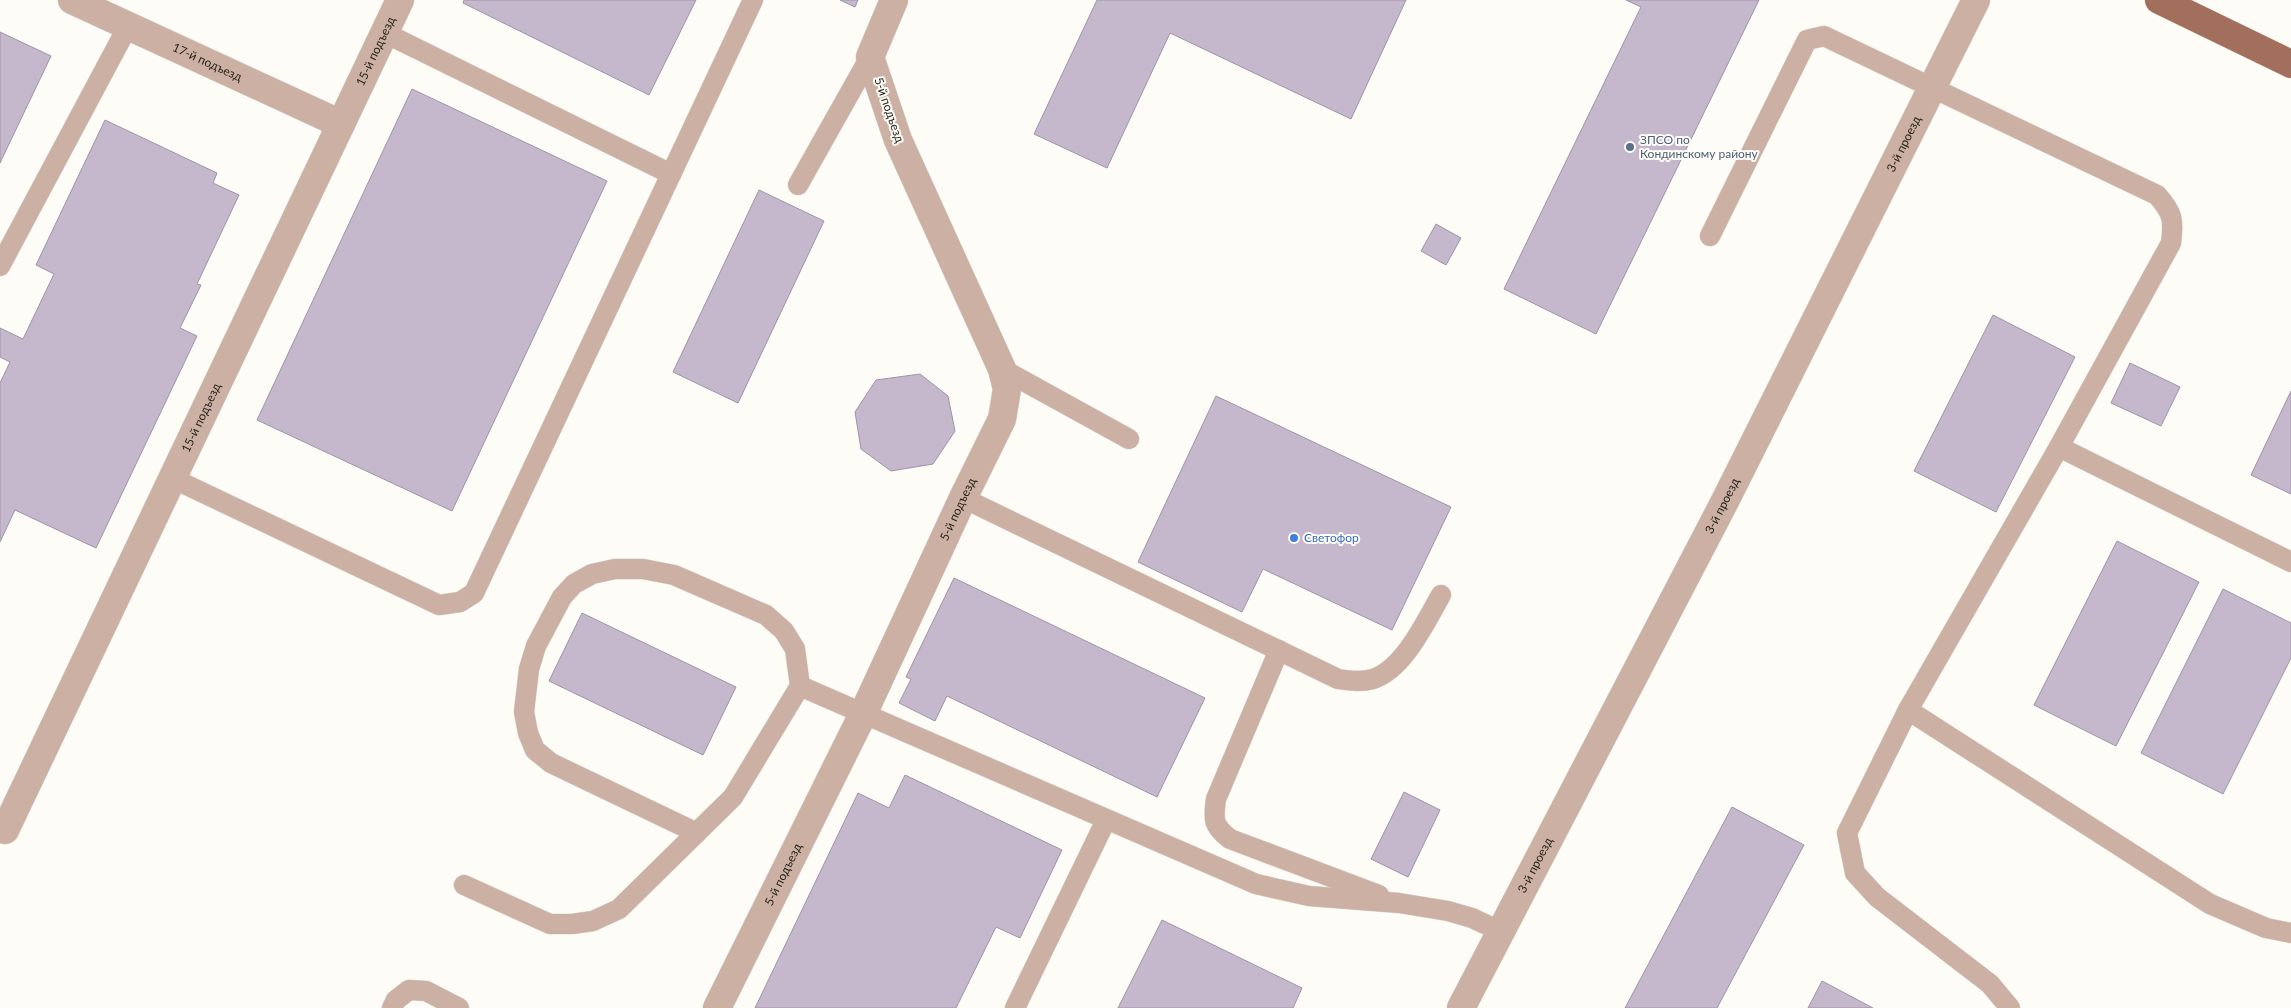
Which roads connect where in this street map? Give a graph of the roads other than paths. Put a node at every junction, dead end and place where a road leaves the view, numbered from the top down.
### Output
1 (72, 0) edge
2 (400, 0) edge
3 (753, 0) edge
4 (894, 0) edge
5 (1976, 0) edge
6 (2159, 0) edge
7 (128, 26) junction
8 (385, 33) junction
9 (870, 57) junction
10 (2291, 64) edge
11 (1931, 88) junction
12 (341, 124) junction
13 (672, 174) junction
14 (798, 185) dead end
15 (1710, 236) dead end
16 (0, 266) edge
17 (1002, 369) junction
18 (1129, 439) dead end
19 (2059, 447) junction
20 (172, 478) junction
21 (963, 498) junction
22 (2291, 562) edge
23 (1441, 595) dead end
24 (1279, 650) junction
25 (800, 686) junction
26 (1908, 710) junction
27 (863, 714) junction
28 (1106, 820) junction
29 (697, 832) junction
30 (2, 833) edge
31 (464, 885) dead end
32 (1399, 903) junction
33 (1502, 932) junction
34 (2291, 933) edge
35 (392, 1008) edge
36 (459, 1008) edge
37 (717, 1008) edge
38 (1015, 1008) edge
39 (1461, 1008) edge
40 (2010, 1008) edge

1 - 7 street, 17-й подъезд
2 - 8 street, 15-й подъезд
3 - 13 lane
4 - 9 street
5 - 11 street, 3-й проезд
6 - 10 main road
7 - 12 street, 17-й подъезд
7 - 16 lane
8 - 12 street, 15-й подъезд
8 - 13 lane
9 - 14 lane
9 - 17 street, 5-й подъезд
11 - 15 lane
11 - 19 lane
11 - 33 street, 3-й проезд
12 - 20 street, 15-й подъезд
13 - 20 lane
17 - 18 lane
17 - 21 street, 5-й подъезд
19 - 22 lane
19 - 26 lane
20 - 30 street, 15-й подъезд
21 - 24 lane
21 - 27 street, 5-й подъезд
23 - 24 lane
24 - 32 lane
25 - 27 lane
25 - 29 lane
25 - 29 lane
26 - 34 lane
26 - 40 lane
27 - 28 lane
27 - 37 street, 5-й подъезд
28 - 32 lane
28 - 38 lane
29 - 31 lane
32 - 33 lane
33 - 39 street, 3-й проезд
35 - 36 lane

